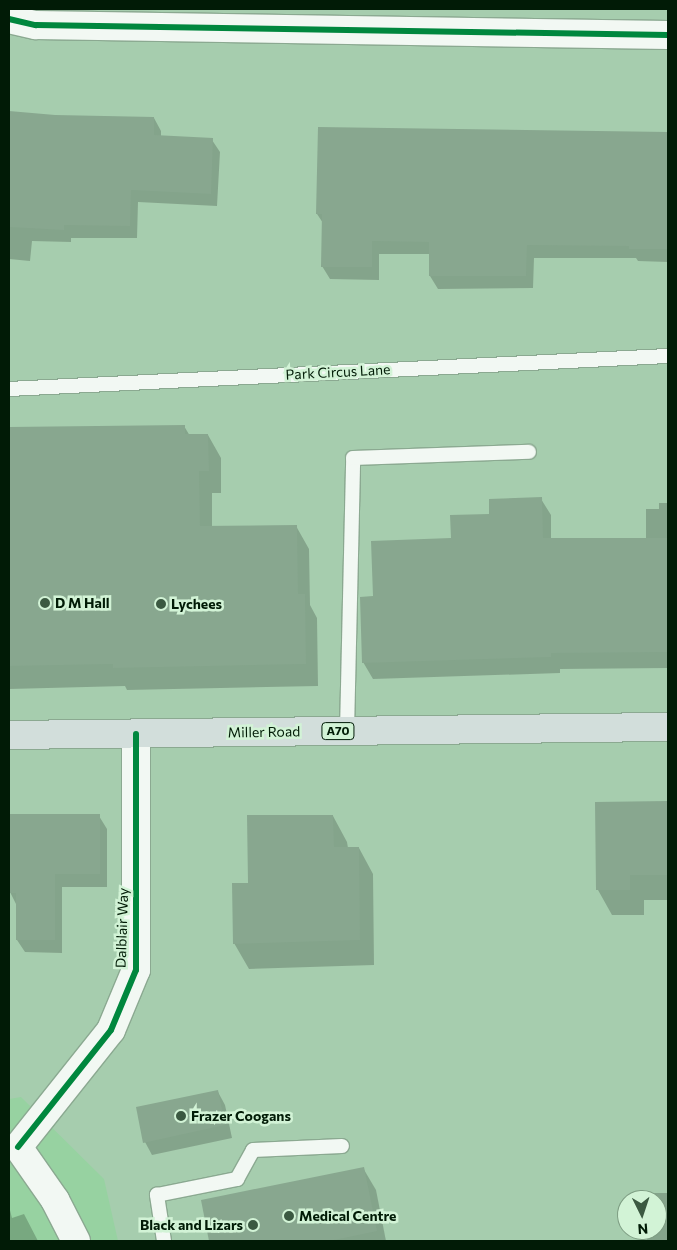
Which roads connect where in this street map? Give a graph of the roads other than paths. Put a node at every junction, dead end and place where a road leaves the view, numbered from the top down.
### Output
1 (9, 19) edge
2 (668, 35) edge
3 (668, 356) edge
4 (9, 389) edge
5 (529, 452) dead end
6 (668, 726) edge
7 (347, 731) junction
8 (136, 734) junction
9 (9, 735) edge
10 (14, 1146) edge
11 (342, 1146) dead end
12 (76, 1241) edge
13 (164, 1241) edge

1 - 2 street
3 - 4 lane, Park Circus Lane
5 - 7 lane
6 - 7 main road, Miller Road / A70
7 - 8 main road, Miller Road / A70
8 - 9 main road, Miller Road / A70
8 - 10 street, Dalblair Way
10 - 12 street
11 - 13 lane

